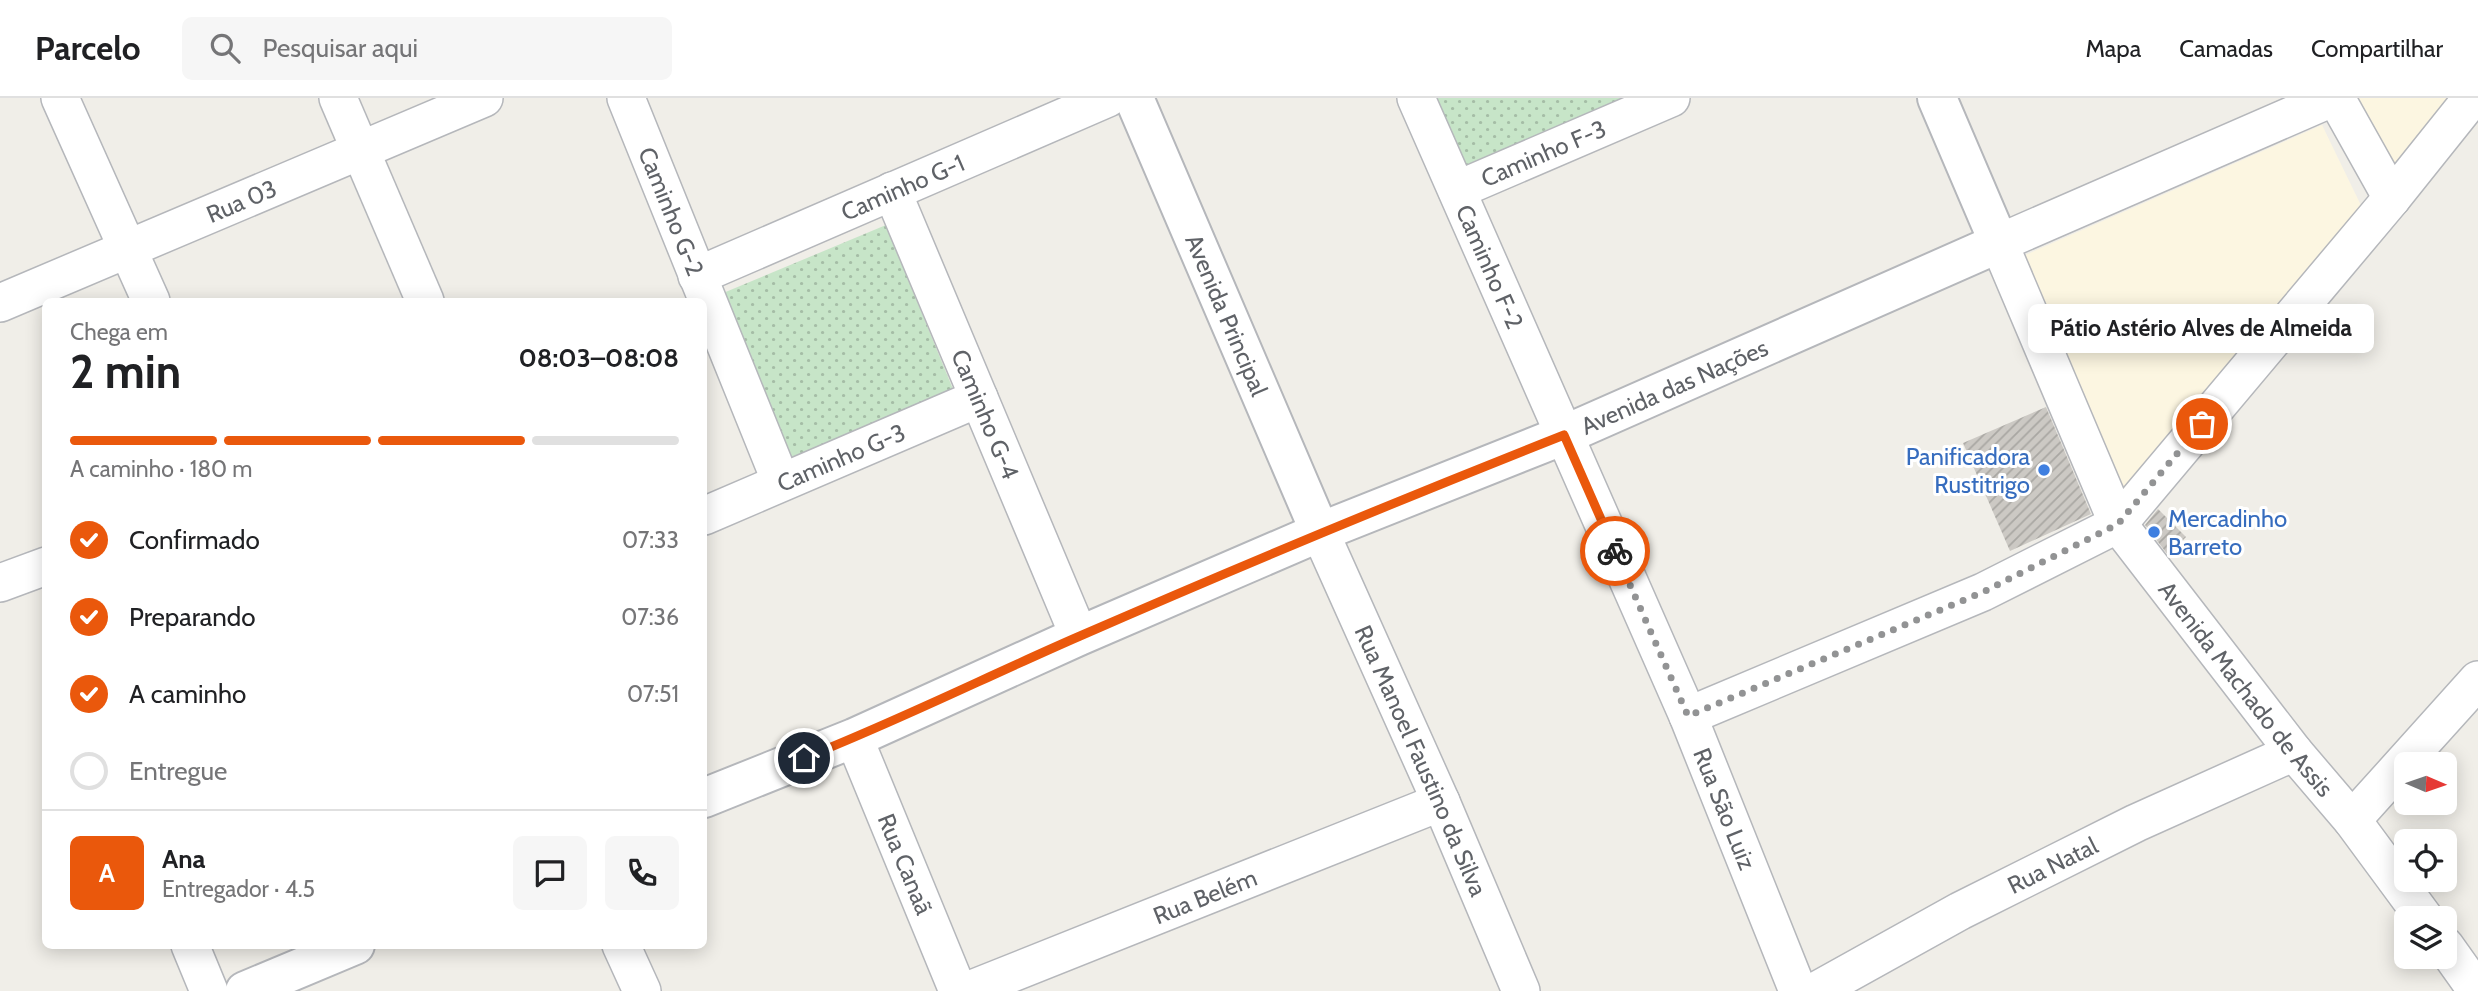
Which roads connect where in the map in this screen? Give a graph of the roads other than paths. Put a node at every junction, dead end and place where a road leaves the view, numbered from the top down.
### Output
1 (60, 98) edge
2 (338, 98) edge
3 (484, 98) edge
4 (626, 98) edge
5 (1108, 98) edge
6 (1134, 98) edge
7 (1416, 98) edge
8 (1937, 98) edge
9 (2334, 98) edge
10 (2472, 98) edge
11 (1654, 101) edge
12 (360, 149) junction
13 (1457, 190) junction
14 (892, 191) junction
15 (2392, 198) junction
16 (2000, 243) junction
17 (128, 248) junction
18 (698, 276) junction
19 (149, 298) edge
20 (424, 298) edge
21 (707, 298) edge
22 (707, 298) edge
23 (0, 303) edge
24 (979, 398) junction
25 (1564, 435) junction
26 (781, 482) junction
27 (707, 515) edge
28 (2118, 524) junction
29 (1320, 533) junction
30 (42, 578) edge
31 (0, 583) edge
32 (1079, 636) junction
33 (2478, 680) edge
34 (1688, 716) junction
35 (854, 738) junction
36 (2294, 752) junction
37 (707, 797) edge
38 (1441, 802) junction
39 (2352, 820) junction
40 (2415, 906) edge
41 (192, 949) edge
42 (348, 949) edge
43 (623, 949) edge
44 (2457, 963) edge
45 (285, 983) edge
46 (209, 991) edge
47 (245, 991) edge
48 (642, 991) edge
49 (958, 991) edge
50 (967, 991) edge
51 (1521, 991) edge
52 (1798, 991) edge
53 (1816, 991) edge
54 (2477, 991) edge

1 - 17 street
2 - 12 street
3 - 12 street, Rua 03
4 - 18 street, Caminho G-2
5 - 14 street, Caminho G-1
6 - 29 street, Avenida Principal
7 - 13 street, Caminho F-2
8 - 16 street, Avenida Machado de Assis
9 - 15 street
9 - 16 street, Avenida das Nações
10 - 15 street
11 - 13 street, Caminho F-3
12 - 17 street, Rua 03
12 - 20 street
13 - 25 street, Caminho F-2
14 - 18 street, Caminho G-1
14 - 24 street, Caminho G-4
15 - 28 street
16 - 25 street, Avenida das Nações
16 - 28 street, Avenida Machado de Assis
17 - 19 street
17 - 23 street, Rua 03
18 - 21 street, Caminho G-2
22 - 26 street, Caminho G-2
24 - 26 street, Caminho G-3
24 - 32 street, Caminho G-4
25 - 29 street, Avenida das Nações
25 - 34 street, Rua São Luiz
26 - 27 street, Caminho G-3
28 - 34 street
28 - 36 street, Avenida Machado de Assis
29 - 32 street, Avenida das Nações
29 - 38 street, Rua Manoel Faustino da Silva
30 - 31 street
32 - 35 street, Avenida das Nações
33 - 39 street
34 - 52 street, Rua São Luiz
35 - 37 street, Avenida das Nações
35 - 49 street, Rua Canaã
36 - 39 street, Avenida Machado de Assis
36 - 53 street, Rua Natal
38 - 50 street, Rua Belém
38 - 51 street, Rua Manoel Faustino da Silva
39 - 40 street, Avenida Machado de Assis
41 - 46 street
42 - 45 street
43 - 48 street
44 - 54 street
45 - 47 street

